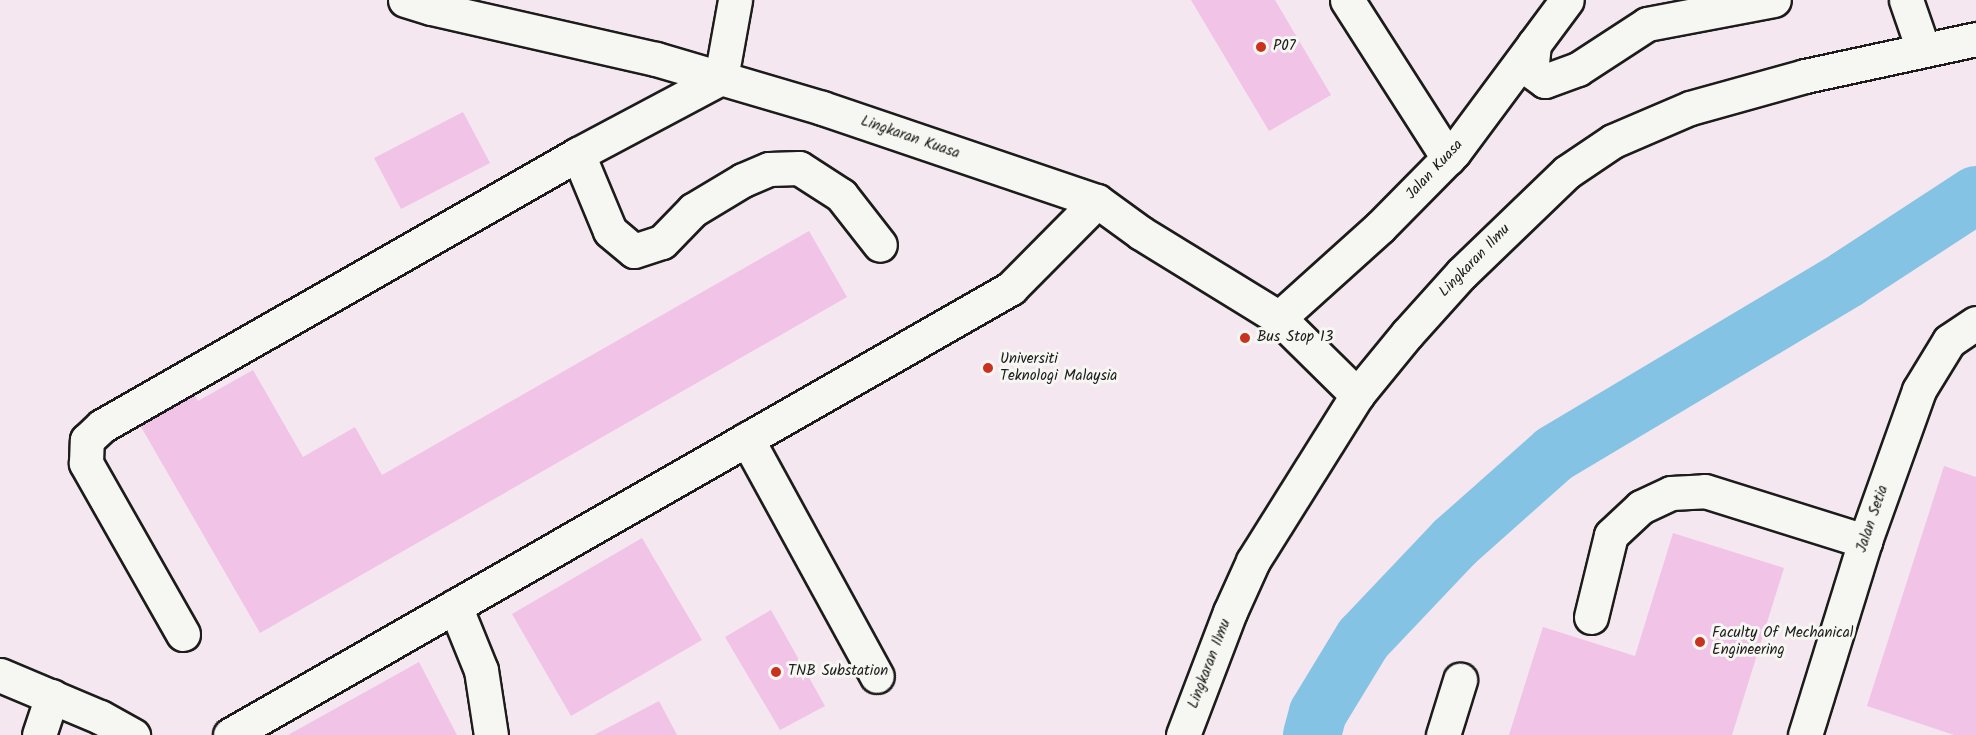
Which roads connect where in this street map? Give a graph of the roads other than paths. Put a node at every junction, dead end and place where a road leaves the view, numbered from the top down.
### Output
1 (405, 0) edge
2 (735, 0) edge
3 (1347, 0) edge
4 (1567, 0) edge
5 (1773, 0) edge
6 (1906, 0) edge
7 (1726, 4) edge
8 (1976, 39) edge
9 (1534, 44) junction
10 (1923, 49) junction
11 (721, 78) junction
12 (578, 154) junction
13 (1448, 158) junction
14 (1097, 201) junction
15 (880, 245) dead end
16 (1279, 318) junction
17 (1976, 323) edge
18 (1357, 395) junction
19 (747, 439) junction
20 (1865, 541) junction
21 (455, 606) junction
22 (1591, 617) dead end
23 (183, 634) dead end
24 (0, 675) edge
25 (877, 676) dead end
26 (1460, 680) dead end
27 (52, 696) junction
28 (39, 735) edge
29 (133, 735) edge
30 (230, 735) edge
31 (491, 735) edge
32 (1184, 735) edge
33 (1443, 735) edge
34 (1805, 735) edge

1 - 11 street, Lingkaran Kuasa
2 - 11 street
3 - 13 street
4 - 9 street, Jalan Kuasa
5 - 7 street
6 - 10 street
7 - 9 street
8 - 10 street, Lingkaran Ilmu
9 - 13 street, Jalan Kuasa
10 - 18 street, Lingkaran Ilmu
11 - 12 street
11 - 14 street, Lingkaran Kuasa
12 - 15 street
12 - 23 street
13 - 16 street, Jalan Kuasa
14 - 16 street, Lingkaran Kuasa
14 - 19 street
16 - 18 street, Lingkaran Kuasa
17 - 20 street, Jalan Setia
18 - 32 street, Lingkaran Ilmu
19 - 21 street
19 - 25 street
20 - 22 street
20 - 34 street, Jalan Setia
21 - 30 street
21 - 31 street
24 - 27 street
26 - 33 street
27 - 28 street
27 - 29 street

